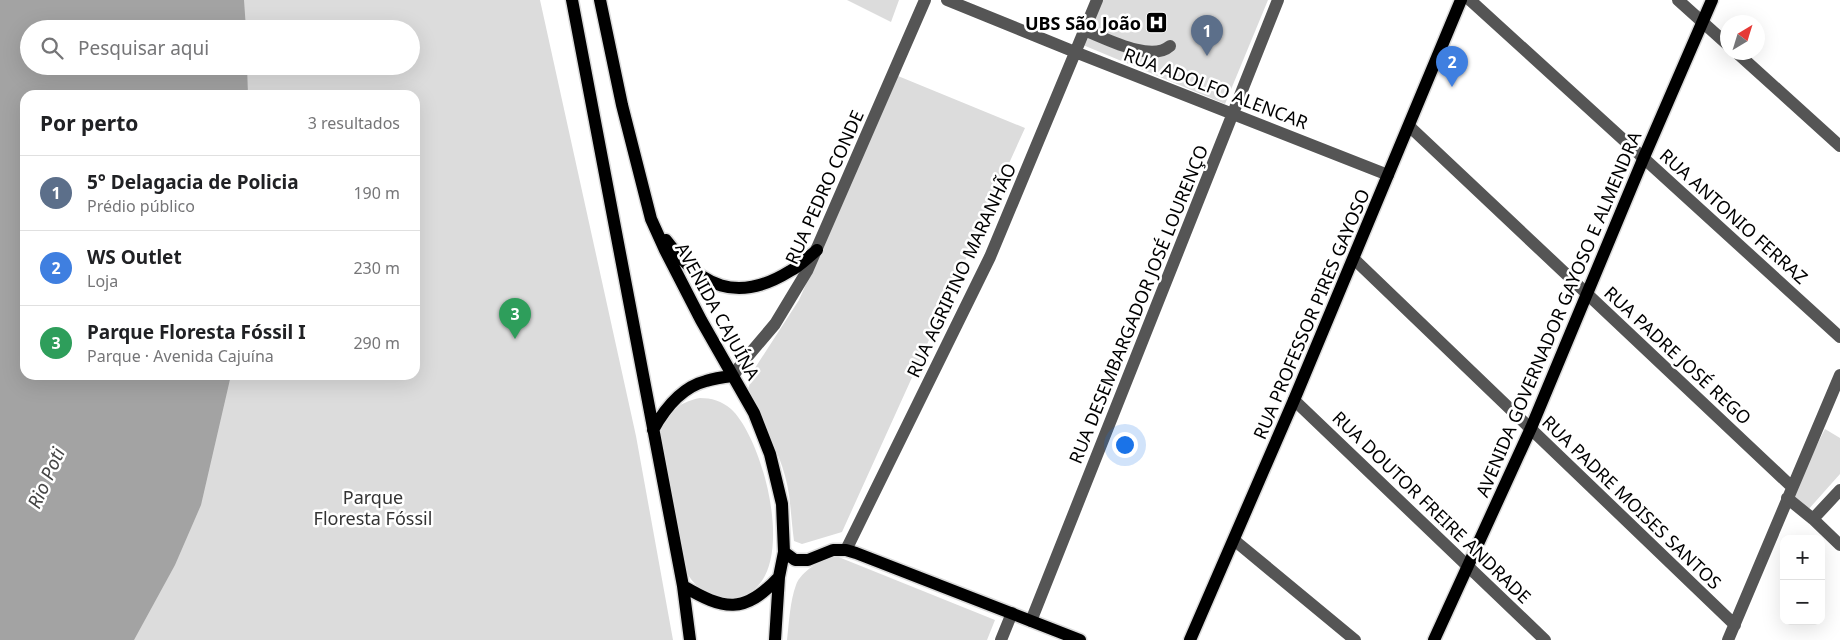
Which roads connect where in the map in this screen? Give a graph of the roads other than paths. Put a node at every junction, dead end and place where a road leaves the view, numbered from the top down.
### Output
1 (572, 0) edge
2 (600, 0) edge
3 (925, 0) edge
4 (947, 0) edge
5 (1097, 0) edge
6 (1278, 0) edge
7 (1461, 0) edge
8 (1470, 0) edge
9 (1678, 0) edge
10 (1712, 0) edge
11 (1702, 23) junction
12 (1084, 30) junction
13 (1720, 38) edge
14 (1170, 46) dead end
15 (1075, 52) junction
16 (1745, 60) edge
17 (1232, 114) junction
18 (1409, 126) junction
19 (1840, 146) edge
20 (1644, 157) junction
21 (1388, 175) junction
22 (651, 219) junction
23 (817, 250) junction
24 (1354, 259) junction
25 (1587, 294) junction
26 (1840, 337) edge
27 (1840, 375) edge
28 (733, 376) junction
29 (1294, 400) junction
30 (1531, 428) junction
31 (653, 430) junction
32 (1840, 490) edge
33 (1790, 492) junction
34 (1813, 519) junction
35 (1234, 540) junction
36 (1840, 545) edge
37 (846, 550) junction
38 (784, 552) junction
39 (1468, 566) junction
40 (779, 578) junction
41 (683, 586) junction
42 (1012, 613) junction
43 (1030, 620) junction
44 (1735, 624) junction
45 (690, 640) edge
46 (774, 640) edge
47 (1001, 640) edge
48 (1080, 640) edge
49 (1190, 640) edge
50 (1355, 640) edge
51 (1434, 640) edge
52 (1545, 640) edge
53 (1728, 640) edge

1 - 31 main road
2 - 22 main road, AVENIDA CAJUÍNA
3 - 23 street, RUA PEDRO CONDE
4 - 15 street, RUA ADOLFO ALENCAR
5 - 12 street, RUA AGRIPINO MARANHÃO
6 - 17 street, RUA DESEMBARGADOR JOSÉ LOURENÇO
7 - 18 main road, RUA PROFESSOR PIRES GAYOSO
8 - 20 street, RUA ANTONIO FERRAZ
9 - 11 street
10 - 11 main road, AVENIDA GOVERNADOR GAYOSO E ALMENDRA
11 - 13 street
11 - 20 main road, AVENIDA GOVERNADOR GAYOSO E ALMENDRA
12 - 14 street
12 - 15 street, RUA AGRIPINO MARANHÃO
15 - 17 street, RUA ADOLFO ALENCAR
15 - 37 street, RUA AGRIPINO MARANHÃO
16 - 19 street
17 - 21 street, RUA ADOLFO ALENCAR
17 - 43 street, RUA DESEMBARGADOR JOSÉ LOURENÇO
18 - 21 main road, RUA PROFESSOR PIRES GAYOSO
18 - 25 street, RUA PADRE JOSÉ REGO
20 - 25 main road, AVENIDA GOVERNADOR GAYOSO E ALMENDRA
20 - 26 street, RUA ANTONIO FERRAZ
21 - 24 main road, RUA PROFESSOR PIRES GAYOSO
22 - 23 main road
22 - 28 main road, AVENIDA CAJUÍNA
23 - 28 street, RUA PEDRO CONDE
24 - 29 main road, RUA PROFESSOR PIRES GAYOSO
24 - 30 street, RUA PADRE MOISES SANTOS
25 - 30 main road, AVENIDA GOVERNADOR GAYOSO E ALMENDRA
25 - 33 street, RUA PADRE JOSÉ REGO
27 - 33 street
28 - 31 main road
28 - 38 main road, AVENIDA CAJUÍNA
29 - 35 main road, RUA PROFESSOR PIRES GAYOSO
29 - 39 street, RUA DOUTOR FREIRE ANDRADE
30 - 39 main road, AVENIDA GOVERNADOR GAYOSO E ALMENDRA
30 - 44 street, RUA PADRE MOISES SANTOS
31 - 41 main road
32 - 34 street
33 - 34 street, RUA PADRE JOSÉ REGO
33 - 44 street
34 - 36 street, RUA PADRE JOSÉ REGO
35 - 49 main road, RUA PROFESSOR PIRES GAYOSO
35 - 50 street
37 - 38 main road
37 - 42 main road
38 - 40 main road, AVENIDA CAJUÍNA
39 - 51 main road, AVENIDA GOVERNADOR GAYOSO E ALMENDRA
39 - 52 street, RUA DOUTOR FREIRE ANDRADE
40 - 41 main road
40 - 46 main road, AVENIDA CAJUÍNA
41 - 45 main road
42 - 43 main road
42 - 47 street
43 - 48 main road
44 - 53 street

